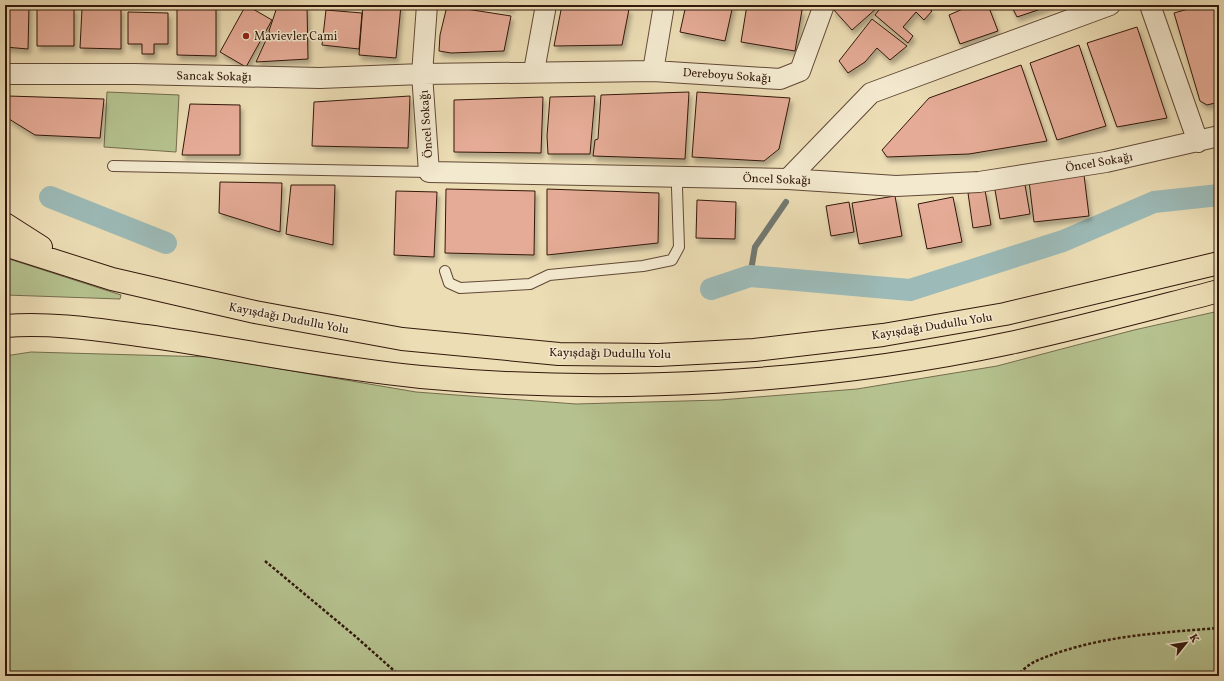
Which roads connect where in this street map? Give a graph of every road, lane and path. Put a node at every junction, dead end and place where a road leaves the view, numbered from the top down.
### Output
1 (427, 5) edge
2 (546, 5) edge
3 (664, 5) edge
4 (824, 5) edge
5 (1110, 5) edge
6 (1150, 5) edge
7 (653, 70) junction
8 (534, 71) junction
9 (5, 74) edge
10 (422, 74) junction
11 (1219, 136) edge
12 (1198, 142) junction
13 (113, 166) dead end
14 (429, 172) junction
15 (679, 177) junction
16 (788, 179) junction
17 (5, 224) edge
18 (5, 245) edge
19 (1219, 263) edge
20 (445, 271) dead end
21 (112, 279) junction
22 (1219, 291) edge
23 (5, 326) edge
24 (265, 561) dead end
25 (1219, 628) edge
26 (400, 676) edge
27 (1016, 676) edge

1 - 10 street, Öncel Sokağı
2 - 8 street
3 - 7 street
4 - 7 street, Dereboyu Sokağı
5 - 16 street
6 - 12 street
7 - 8 street, Dereboyu Sokağı
8 - 10 street, Sancak Sokağı
9 - 10 street, Sancak Sokağı
10 - 14 street, Öncel Sokağı
11 - 12 street, Öncel Sokağı
12 - 16 street, Öncel Sokağı
13 - 14 lane
14 - 15 street, Öncel Sokağı
15 - 16 street, Öncel Sokağı
15 - 20 lane
17 - 21 main road
18 - 21 main road, Kayışdağı Dudullu Yolu
19 - 21 main road, Kayışdağı Dudullu Yolu
22 - 23 main road
24 - 26 path
25 - 27 path

